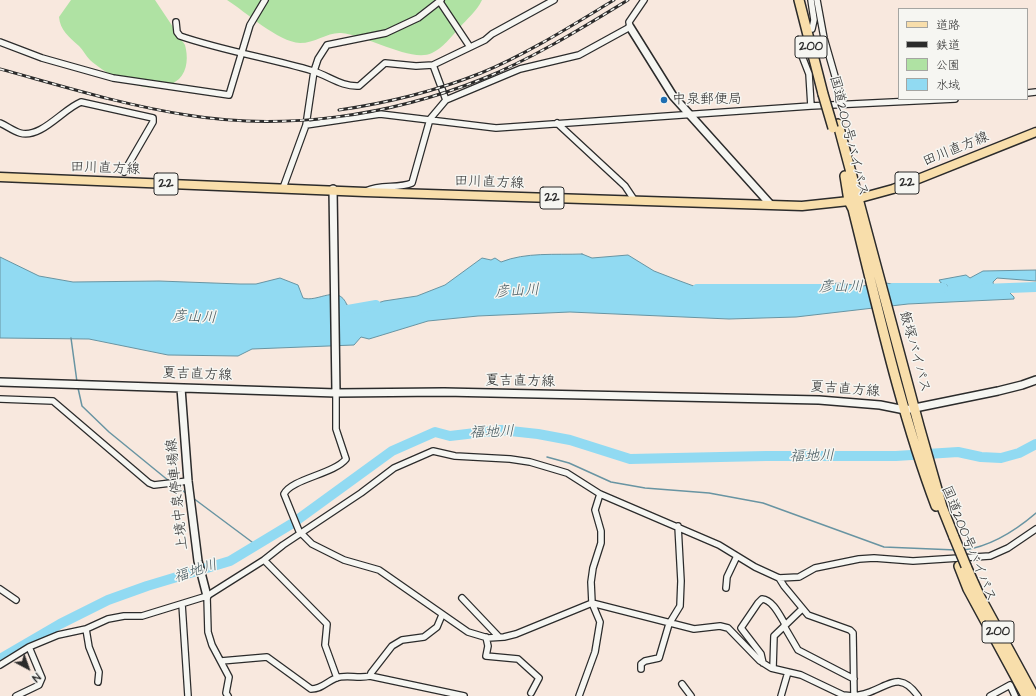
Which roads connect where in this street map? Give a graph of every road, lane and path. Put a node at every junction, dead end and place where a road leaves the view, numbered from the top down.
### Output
1 (265, 0) edge
2 (554, 0) edge
3 (644, 0) edge
4 (799, 0) edge
5 (805, 0) edge
6 (811, 0) edge
7 (817, 0) edge
8 (441, 1) edge
9 (176, 22) dead end
10 (630, 27) junction
11 (812, 29) junction
12 (0, 42) edge
13 (470, 48) junction
14 (811, 48) junction
15 (241, 53) junction
16 (433, 64) junction
17 (314, 72) junction
18 (826, 94) junction
19 (446, 100) junction
20 (933, 100) edge
21 (843, 104) junction
22 (811, 106) junction
23 (689, 115) junction
24 (430, 119) junction
25 (0, 123) edge
26 (557, 123) junction
27 (306, 125) junction
28 (1036, 132) edge
29 (124, 172) dead end
30 (0, 177) edge
31 (283, 188) junction
32 (333, 192) junction
33 (365, 192) junction
34 (635, 201) junction
35 (855, 204) junction
36 (771, 205) junction
37 (1036, 380) edge
38 (0, 382) edge
39 (181, 388) junction
40 (336, 390) junction
41 (0, 399) edge
42 (915, 409) junction
43 (905, 410) junction
44 (915, 427) junction
45 (188, 481) junction
46 (600, 494) junction
47 (678, 526) junction
48 (1036, 529) edge
49 (300, 532) junction
50 (737, 556) junction
51 (264, 560) junction
52 (962, 566) junction
53 (779, 578) junction
54 (726, 588) dead end
55 (0, 589) edge
56 (207, 593) junction
57 (462, 598) dead end
58 (16, 600) dead end
59 (592, 603) junction
60 (182, 604) junction
61 (802, 609) junction
62 (442, 615) junction
63 (669, 624) junction
64 (785, 625) junction
65 (86, 629) junction
66 (486, 637) junction
67 (499, 638) junction
68 (29, 647) junction
69 (221, 661) junction
70 (762, 663) junction
71 (0, 665) edge
72 (772, 668) junction
73 (641, 669) dead end
74 (788, 672) junction
75 (370, 676) junction
76 (337, 678) junction
77 (854, 679) junction
78 (98, 682) dead end
79 (682, 684) dead end
80 (531, 693) dead end
81 (225, 695) edge
82 (16, 696) edge
83 (188, 696) edge
84 (464, 696) edge
85 (579, 696) edge
86 (691, 696) edge
87 (781, 696) edge
88 (854, 696) edge
89 (918, 696) edge
90 (990, 696) edge
91 (1015, 696) edge
92 (1026, 696) edge
93 (1034, 696) edge

1 - 15 street
2 - 13 street
3 - 10 street
4 - 14 highway, 国道200号バイパス / 200
5 - 11 highway, 200
6 - 11 street
7 - 21 street
8 - 13 street
8 - 17 street
9 - 15 street
10 - 19 street
10 - 23 main road
11 - 18 highway, 200
12 - 15 street
13 - 16 street
14 - 18 highway, 国道200号バイパス / 200
14 - 22 street
15 - 17 street
16 - 17 street
16 - 19 street
17 - 27 street
18 - 35 highway, 国道200号バイパス / 200, bridge
19 - 24 street
20 - 21 street
21 - 22 street
22 - 23 street
23 - 26 street
23 - 36 main road
24 - 26 street
24 - 27 street
24 - 33 street
25 - 29 street
26 - 34 street
27 - 31 street
28 - 35 main road, 田川直方線 / 22
30 - 31 main road, 田川直方線 / 22
31 - 32 main road, 田川直方線 / 22
32 - 33 main road, 田川直方線 / 22
32 - 40 main road
33 - 34 main road, 田川直方線 / 22
34 - 36 main road, 田川直方線 / 22
35 - 36 main road, 田川直方線 / 22
35 - 42 highway, 飯塚バイパス / 200
35 - 43 highway, 国道200号バイパス / 200
37 - 42 main road, 夏吉直方線
38 - 39 main road, 夏吉直方線
39 - 40 main road, 夏吉直方線
39 - 45 main road, 上境中泉停車場線
40 - 43 main road, 夏吉直方線
40 - 49 street
41 - 45 street
42 - 43 main road, 夏吉直方線
42 - 44 highway, 飯塚バイパス / 200
43 - 44 highway, 国道200号バイパス / 200
44 - 52 highway, 国道200号バイパス / 200
45 - 56 main road, 上境中泉停車場線
46 - 47 street
46 - 49 street
46 - 59 street
47 - 50 street
47 - 63 street
48 - 53 street
49 - 51 street
49 - 62 street
50 - 53 street
50 - 54 street
51 - 56 street
51 - 76 street
52 - 92 highway, 国道200号バイパス / 200
52 - 93 highway, 200
53 - 61 street
55 - 58 street
56 - 60 street
56 - 69 street
57 - 67 street
59 - 63 street
59 - 67 street
59 - 85 street
60 - 65 street
60 - 83 street
61 - 64 street
61 - 77 street
62 - 66 street
62 - 75 street
63 - 70 street
63 - 73 street
64 - 70 street
64 - 72 street
64 - 77 street
65 - 68 street
65 - 78 street
66 - 67 street
66 - 80 street
68 - 71 street
68 - 82 street
69 - 76 street
69 - 81 street
70 - 72 street
72 - 74 street
74 - 87 street
74 - 88 street
75 - 76 street
75 - 84 street
77 - 88 street
79 - 86 street
88 - 89 street
90 - 91 street

